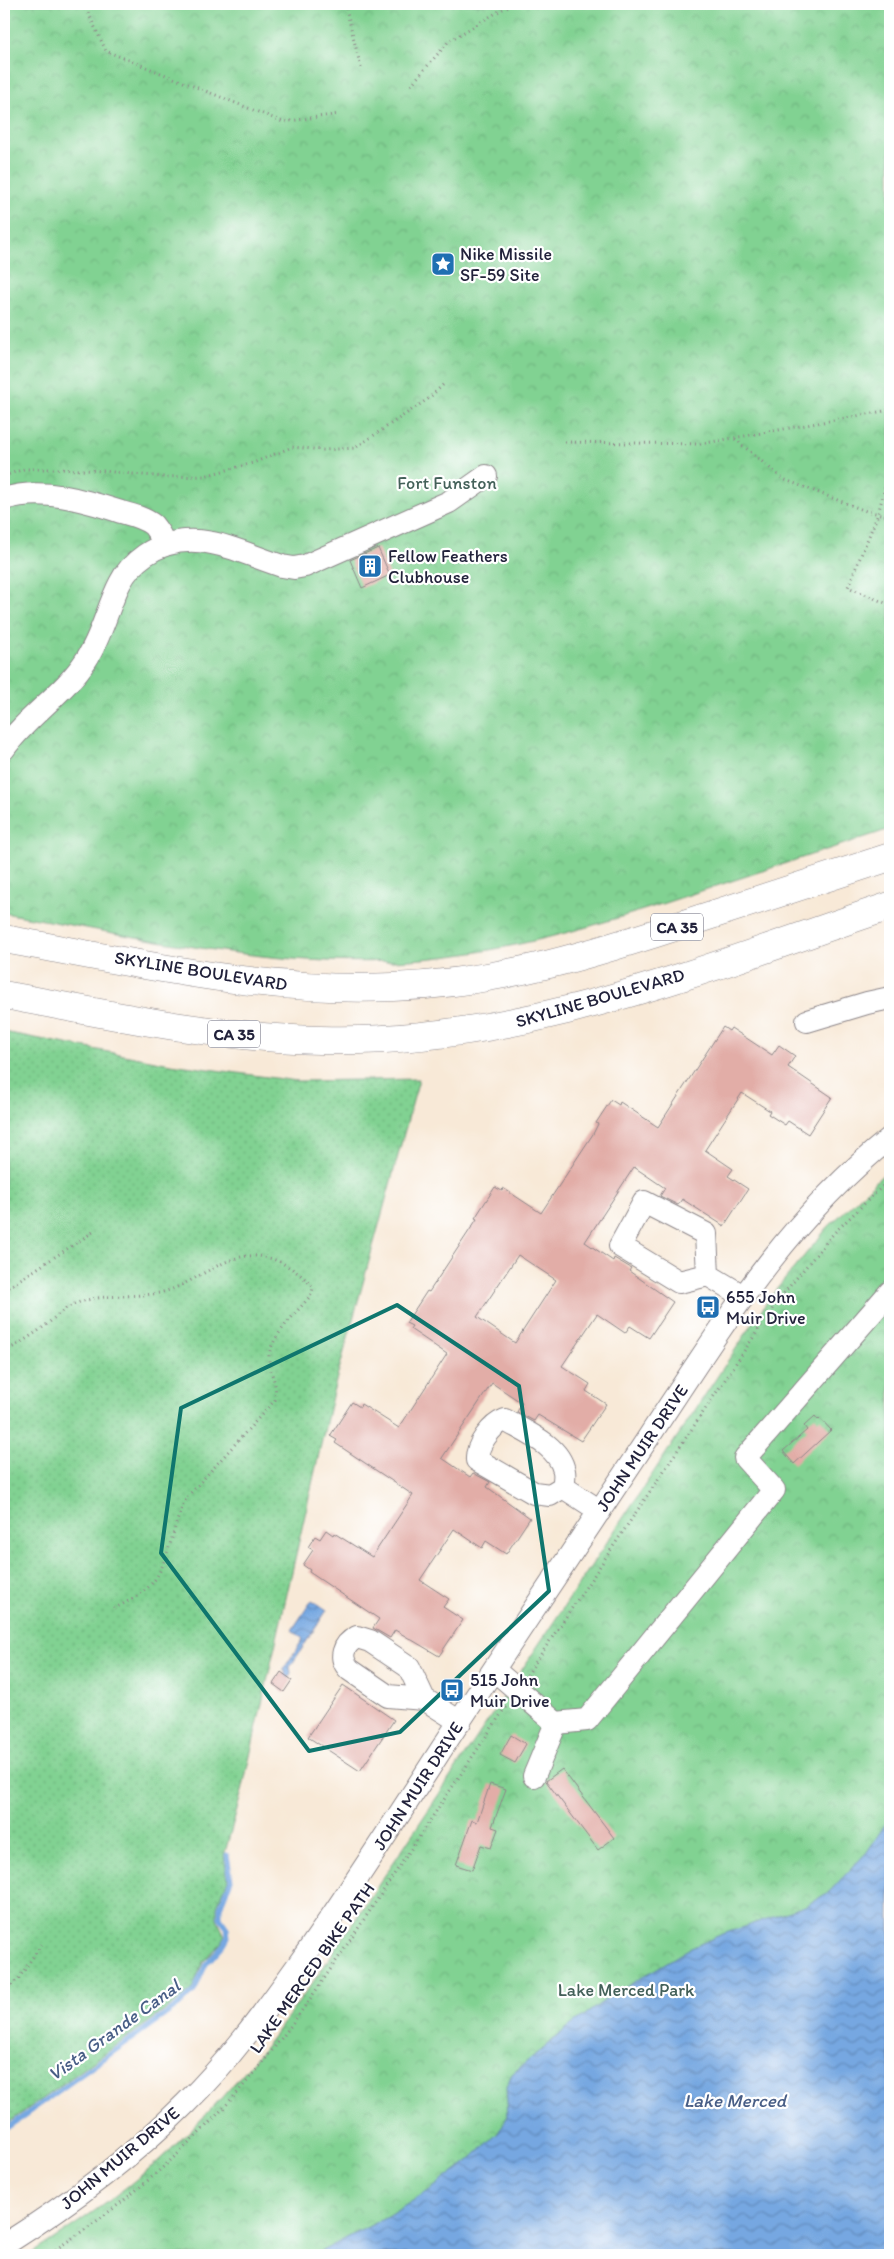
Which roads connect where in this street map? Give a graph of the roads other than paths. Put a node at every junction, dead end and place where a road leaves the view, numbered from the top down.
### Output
1 (486, 476) dead end
2 (4, 500) edge
3 (165, 544) junction
4 (4, 749) edge
5 (890, 857) edge
6 (890, 906) edge
7 (4, 921) edge
8 (4, 939) edge
9 (72, 951) junction
10 (4, 995) edge
11 (890, 998) edge
12 (807, 1021) dead end
13 (890, 1138) edge
14 (708, 1275) dead end
15 (890, 1292) edge
16 (743, 1296) junction
17 (563, 1487) dead end
18 (600, 1511) junction
19 (494, 1670) junction
20 (424, 1699) dead end
21 (460, 1722) junction
22 (556, 1723) junction
23 (534, 1776) dead end
24 (4, 2245) edge

1 - 3 street
2 - 3 street
3 - 4 street
5 - 9 main road, SKYLINE BOULEVARD / CA 35
6 - 10 main road, SKYLINE BOULEVARD / CA 35
7 - 9 main road
8 - 9 main road, SKYLINE BOULEVARD / CA 35
11 - 12 street
13 - 16 street, JOHN MUIR DRIVE
14 - 16 street
15 - 22 street
16 - 18 street, JOHN MUIR DRIVE
17 - 18 street
18 - 19 street, JOHN MUIR DRIVE
19 - 21 street, JOHN MUIR DRIVE
19 - 22 street
20 - 21 street
21 - 24 street, JOHN MUIR DRIVE
22 - 23 street

